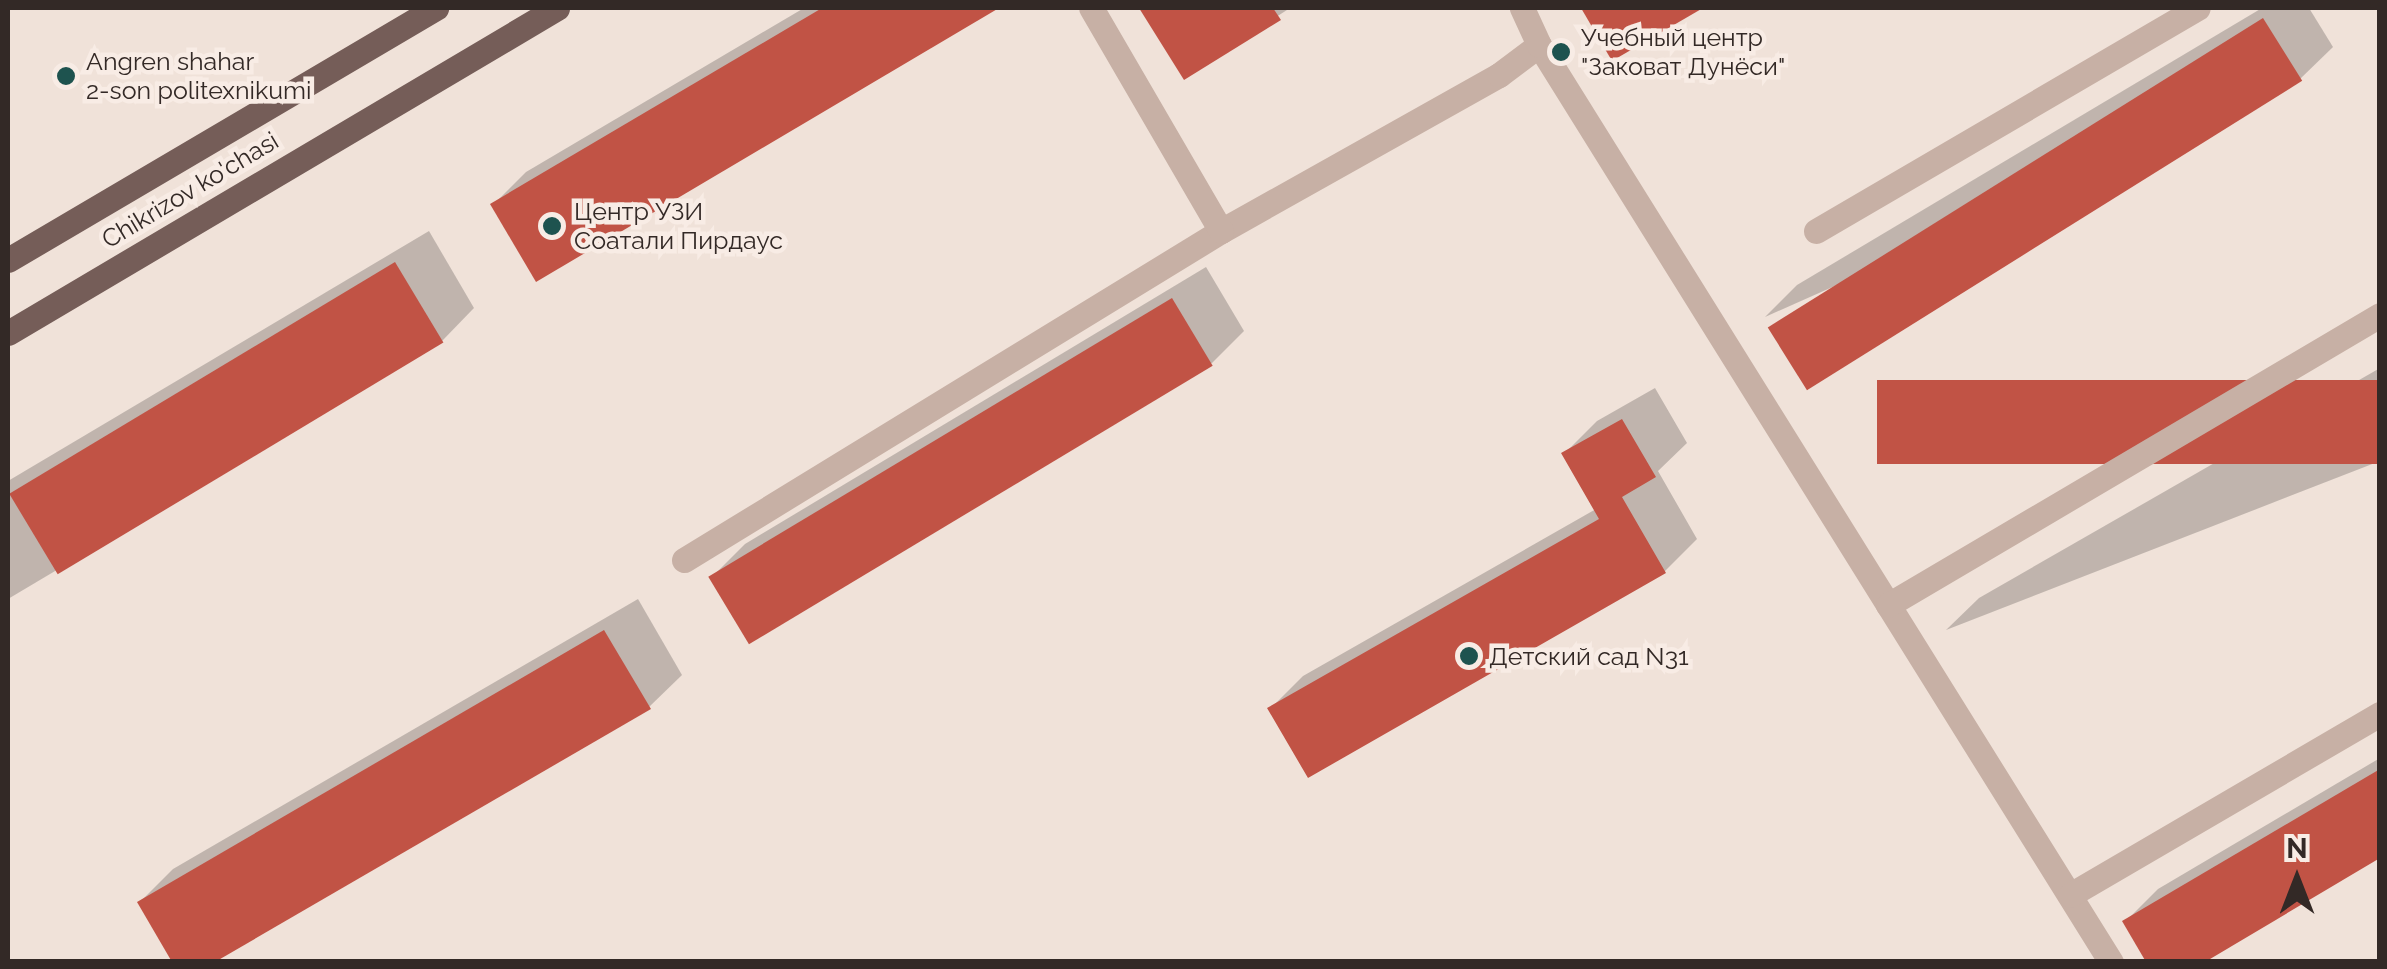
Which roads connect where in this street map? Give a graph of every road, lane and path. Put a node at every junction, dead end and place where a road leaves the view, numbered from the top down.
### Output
1 (436, 8) edge
2 (557, 8) edge
3 (1091, 8) edge
4 (1522, 8) edge
5 (2198, 8) edge
6 (1539, 44) junction
7 (1221, 231) junction
8 (1816, 231) dead end
9 (8, 260) edge
10 (2380, 315) edge
11 (8, 332) edge
12 (684, 560) dead end
13 (1888, 605) junction
14 (2380, 714) edge
15 (2070, 895) junction
16 (2111, 962) edge

1 - 9 main road, Chikrizov ko'chasi
2 - 11 main road, Chikrizov ko'chasi
3 - 7 lane
4 - 6 lane
5 - 8 lane
6 - 7 lane
6 - 13 lane
7 - 12 lane
10 - 13 lane
13 - 15 lane
14 - 15 lane
15 - 16 lane

